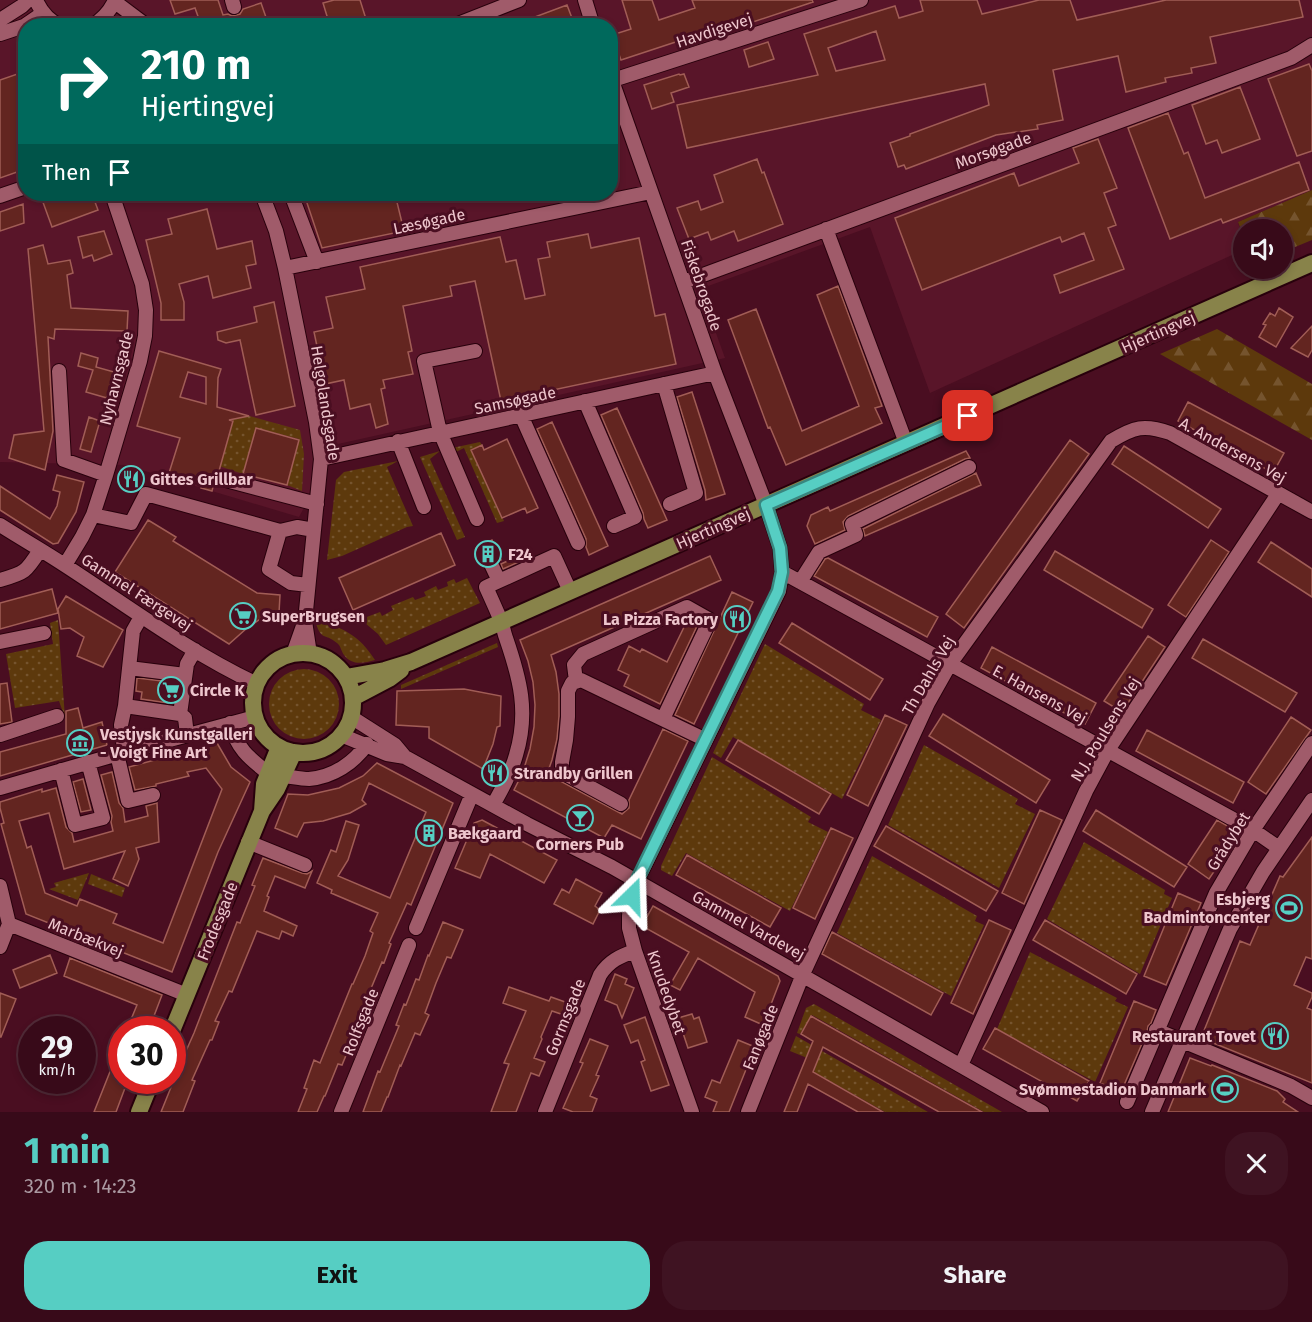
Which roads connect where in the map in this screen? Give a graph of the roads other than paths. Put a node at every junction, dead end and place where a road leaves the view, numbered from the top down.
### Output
1 (28, 0) edge
2 (36, 0) edge
3 (519, 0) edge
4 (585, 0) edge
5 (861, 0) edge
6 (115, 1) edge
7 (43, 13) junction
8 (36, 18) edge
9 (48, 18) edge
10 (104, 18) edge
11 (137, 18) edge
12 (473, 18) edge
13 (591, 18) edge
14 (0, 20) edge
15 (18, 28) edge
16 (0, 34) edge
17 (1312, 45) edge
18 (618, 77) edge
19 (618, 99) edge
20 (18, 190) edge
21 (651, 192) junction
22 (0, 196) edge
23 (618, 199) edge
24 (114, 201) edge
25 (265, 201) edge
26 (294, 201) edge
27 (608, 201) edge
28 (826, 229) junction
29 (317, 262) junction
30 (1312, 263) edge
31 (285, 268) junction
32 (684, 282) junction
33 (475, 351) dead end
34 (59, 371) dead end
35 (715, 373) junction
36 (664, 384) junction
37 (585, 401) junction
38 (521, 415) junction
39 (1135, 429) joint
40 (440, 432) junction
41 (398, 441) junction
42 (906, 443) junction
43 (321, 459) junction
44 (969, 467) dead end
45 (106, 475) junction
46 (222, 479) dead end
47 (1278, 494) junction
48 (317, 504) junction
49 (670, 504) dead end
50 (766, 505) junction
51 (424, 507) dead end
52 (1312, 512) edge
53 (93, 515) junction
54 (477, 519) dead end
55 (0, 525) edge
56 (614, 526) dead end
57 (314, 530) junction
58 (280, 531) junction
59 (578, 543) dead end
60 (40, 550) junction
61 (491, 564) dead end
62 (65, 565) junction
63 (782, 572) junction
64 (0, 580) edge
65 (499, 581) junction
66 (800, 582) junction
67 (308, 585) junction
68 (570, 591) junction
69 (141, 617) junction
70 (305, 621) junction
71 (501, 622) junction
72 (44, 633) dead end
73 (0, 642) edge
74 (195, 650) junction
75 (293, 654) junction
76 (310, 654) junction
77 (411, 662) junction
78 (951, 664) junction
79 (129, 668) junction
80 (185, 675) junction
81 (346, 677) junction
82 (576, 681) junction
83 (257, 684) junction
84 (353, 698) junction
85 (125, 706) junction
86 (180, 714) junction
87 (57, 716) dead end
88 (255, 717) junction
89 (351, 717) junction
90 (663, 719) junction
91 (230, 723) junction
92 (0, 735) edge
93 (187, 735) junction
94 (342, 735) junction
95 (706, 740) junction
96 (1312, 742) edge
97 (367, 744) junction
98 (287, 749) junction
99 (1108, 750) junction
100 (121, 753) junction
101 (405, 757) junction
102 (88, 762) junction
103 (61, 770) junction
104 (276, 775) junction
105 (0, 788) edge
106 (472, 794) junction
107 (153, 795) dead end
108 (1312, 800) edge
109 (621, 804) dead end
110 (493, 805) junction
111 (1253, 830) junction
112 (248, 842) junction
113 (1279, 848) junction
114 (304, 865) dead end
115 (637, 880) junction
116 (0, 886) edge
117 (416, 928) dead end
118 (5, 930) edge
119 (409, 945) dead end
120 (0, 947) edge
121 (635, 951) junction
122 (802, 974) junction
123 (187, 995) junction
124 (178, 1016) edge
125 (1156, 1030) junction
126 (1183, 1041) junction
127 (961, 1065) junction
128 (146, 1094) edge
129 (1312, 1098) edge
130 (1127, 1102) dead end
131 (139, 1112) edge
132 (341, 1112) edge
133 (545, 1112) edge
134 (692, 1112) edge
135 (748, 1112) edge
136 (1042, 1112) edge
137 (1152, 1112) edge

1 - 14 street
2 - 7 street
3 - 12 street
4 - 13 street
5 - 18 street, Havdigevej
6 - 10 street
6 - 11 street
7 - 8 street
7 - 9 street
15 - 16 street
17 - 28 street, Morsøgade
19 - 21 street, Fiskebrogade
20 - 22 street
21 - 23 street, Læsøgade
21 - 32 street, Fiskebrogade
24 - 45 street, Nyhavnsgade
25 - 31 street, Helgolandsgade
26 - 29 street
27 - 29 street, Læsøgade
28 - 32 street, Morsøgade
28 - 42 street
29 - 31 street, Læsøgade
30 - 42 main road, Hjertingvej
31 - 43 street, Helgolandsgade
32 - 35 street, Fiskebrogade
33 - 40 street
34 - 45 street
35 - 36 street, Samsøgade
35 - 50 street, Fiskebrogade
36 - 37 street, Samsøgade
36 - 49 street
37 - 38 street, Samsøgade
37 - 56 street
38 - 40 street, Samsøgade
38 - 59 street
39 - 47 street, A. Andersens Vej
39 - 78 street, Th Dahls Vej
40 - 41 street, Samsøgade
40 - 54 street
41 - 43 street, Samsøgade
41 - 51 street
42 - 50 main road, Hjertingvej
43 - 48 street, Helgolandsgade
44 - 66 street
45 - 53 street, Nyhavnsgade
46 - 48 street
47 - 52 street, A. Andersens Vej
47 - 99 street, N.J. Poulsens Vej
48 - 57 street, Helgolandsgade
50 - 63 street, Fiskebrogade
50 - 68 main road, Hjertingvej
53 - 58 street
53 - 62 street, Nyhavnsgade
55 - 60 street, Gammel Færgevej
57 - 58 street
57 - 67 street, Helgolandsgade
58 - 67 street
60 - 62 street, Gammel Færgevej
60 - 64 street
61 - 65 street
62 - 69 street, Gammel Færgevej
63 - 66 street, E. Hansens Vej
63 - 95 street, Knudedybet
65 - 68 street
65 - 71 street
66 - 78 street, E. Hansens Vej
67 - 70 street, Helgolandsgade
68 - 71 main road, Hjertingvej
69 - 74 street, Gammel Færgevej
69 - 79 street
70 - 75 street, Helgolandsgade
70 - 76 street, Helgolandsgade
71 - 77 main road, Hjertingvej
71 - 110 street
72 - 73 street
74 - 80 street
74 - 83 street, Gammel Færgevej
75 - 76 main road
75 - 83 main road
76 - 81 main road
77 - 81 main road, Hjertingvej
77 - 84 main road, Hjertingvej
78 - 99 street, E. Hansens Vej
78 - 122 street, Th Dahls Vej
79 - 80 street
79 - 85 street
80 - 86 street
81 - 84 main road
82 - 90 street
82 - 90 street
82 - 109 street
83 - 88 main road
84 - 89 main road
85 - 86 street
85 - 100 street
86 - 93 street
87 - 92 street
88 - 91 street
88 - 98 main road
89 - 94 main road
89 - 101 street, Gammel Vardevej
90 - 95 street
91 - 93 street
91 - 104 street
93 - 100 street
94 - 97 street, Gammel Vardevej
94 - 98 main road
95 - 115 street, Knudedybet
96 - 111 street, Grådybet
97 - 101 street, Gammel Vardevej
97 - 104 street
98 - 104 main road, Frodesgade
99 - 111 street, E. Hansens Vej
99 - 127 street, N.J. Poulsens Vej
100 - 102 street
100 - 107 street
101 - 106 street, Gammel Vardevej
102 - 103 street
102 - 103 street
103 - 105 street
104 - 112 main road, Frodesgade
106 - 110 street, Gammel Vardevej
106 - 117 street
108 - 113 street
110 - 115 street, Gammel Vardevej
111 - 113 street, E. Hansens Vej
111 - 125 street, Grådybet
112 - 114 street
112 - 123 main road, Frodesgade
113 - 126 street
115 - 121 street, Knudedybet
115 - 122 street, Gammel Vardevej
116 - 118 street
118 - 120 street
118 - 123 street, Marbækvej
119 - 132 street, Rolfsgade
121 - 133 street, Gormsgade
121 - 134 street, Knudedybet
122 - 127 street, Gammel Vardevej
122 - 135 street, Fanøgade
123 - 124 main road, Frodesgade
125 - 126 street
125 - 130 street, Grådybet
126 - 129 street
126 - 137 street
127 - 136 street, Gammel Vardevej
128 - 131 main road

